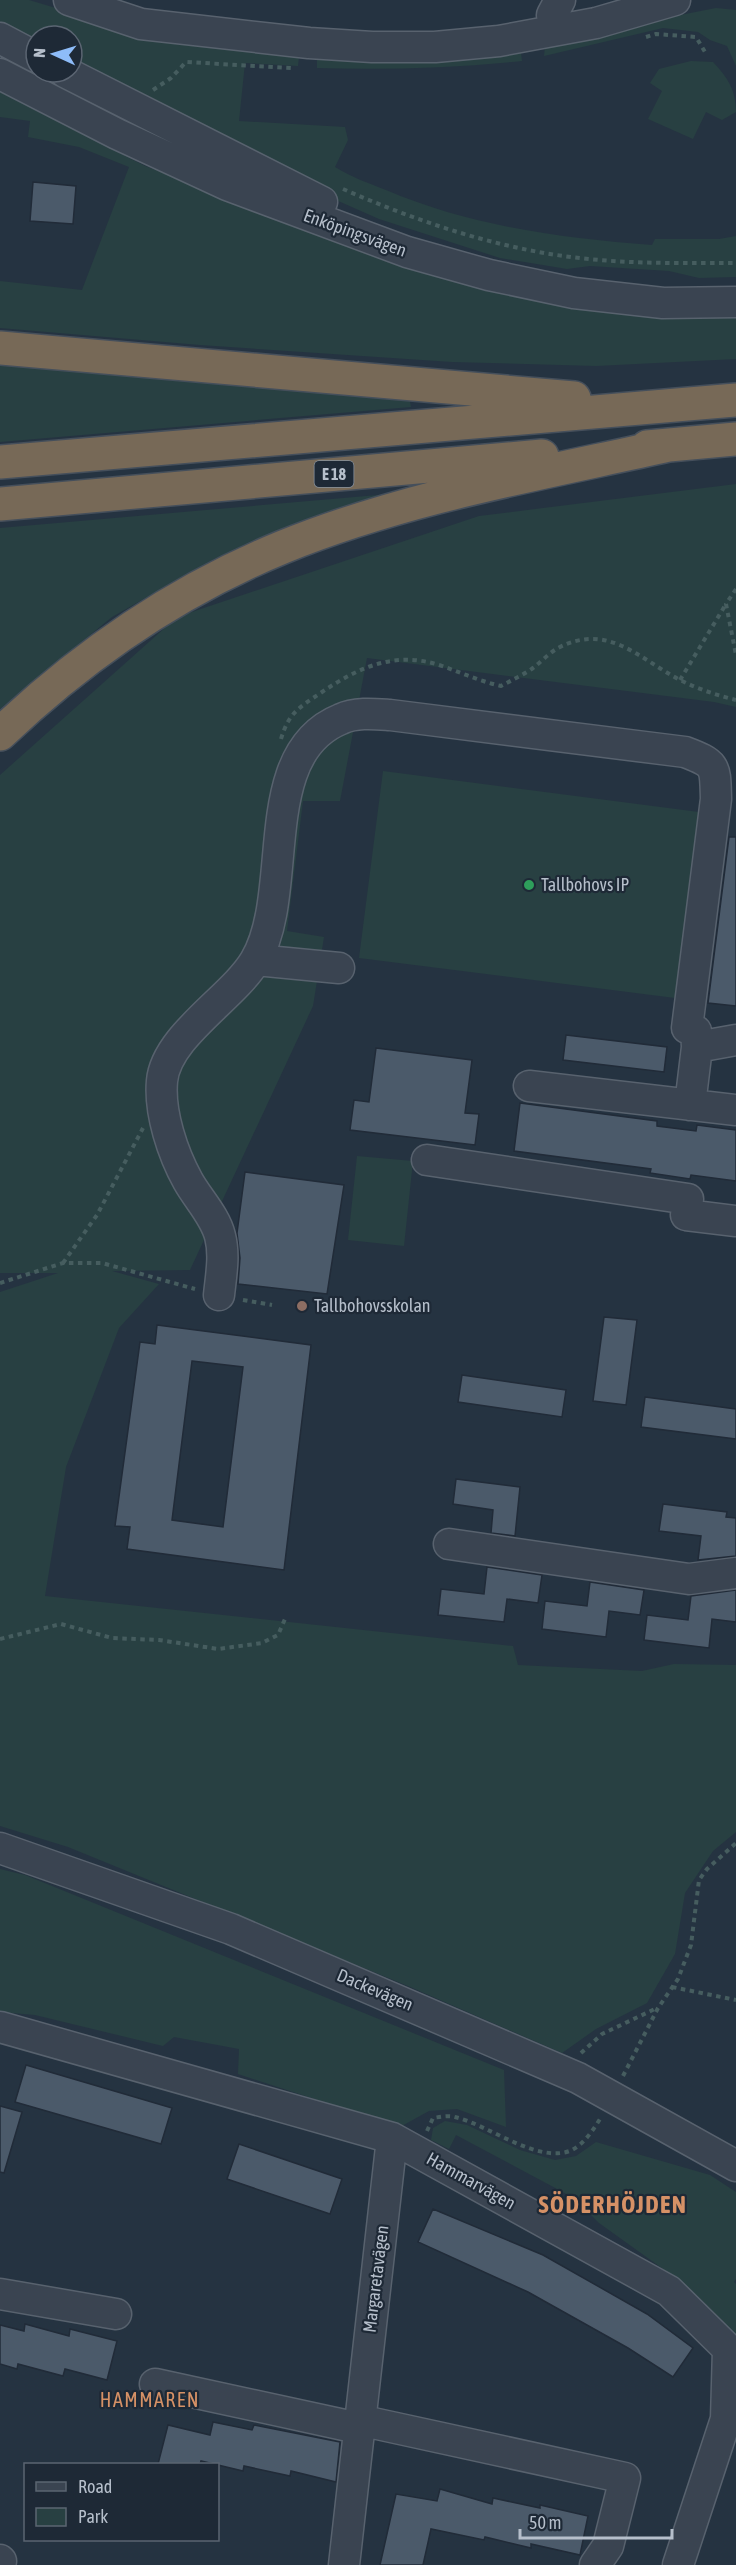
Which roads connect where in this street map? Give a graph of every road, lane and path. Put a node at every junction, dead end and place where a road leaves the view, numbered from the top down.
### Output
1 (69, 0) edge
2 (560, 0) edge
3 (669, 1) edge
4 (554, 30) junction
5 (656, 34) dead end
6 (0, 38) edge
7 (24, 51) edge
8 (705, 52) dead end
9 (0, 74) edge
10 (84, 82) edge
11 (151, 91) dead end
12 (162, 96) dead end
13 (339, 187) dead end
14 (736, 263) edge
15 (736, 288) edge
16 (736, 302) edge
17 (0, 348) edge
18 (736, 400) edge
19 (677, 405) junction
20 (736, 439) edge
21 (669, 445) junction
22 (0, 462) edge
23 (0, 504) edge
24 (736, 589) edge
25 (726, 604) junction
26 (736, 655) edge
27 (680, 680) junction
28 (736, 700) edge
29 (0, 734) edge
30 (280, 745) dead end
31 (256, 960) junction
32 (339, 968) dead end
33 (736, 1040) edge
34 (697, 1047) junction
35 (529, 1086) dead end
36 (690, 1105) junction
37 (736, 1110) edge
38 (144, 1125) dead end
39 (427, 1160) dead end
40 (736, 1221) edge
41 (63, 1263) junction
42 (0, 1282) edge
43 (219, 1295) junction
44 (272, 1305) dead end
45 (449, 1544) dead end
46 (736, 1573) edge
47 (285, 1619) dead end
48 (0, 1639) edge
49 (736, 1843) edge
50 (0, 1848) edge
51 (672, 1987) junction
52 (736, 2000) edge
53 (657, 2008) junction
54 (0, 2027) edge
55 (577, 2057) dead end
56 (621, 2079) dead end
57 (600, 2120) dead end
58 (392, 2138) junction
59 (419, 2152) junction
60 (736, 2166) edge
61 (0, 2294) edge
62 (116, 2314) dead end
63 (155, 2384) dead end
64 (358, 2424) junction
65 (344, 2565) edge
66 (595, 2565) edge
67 (678, 2565) edge

1 - 4 street
2 - 4 street
3 - 4 street
5 - 8 path
6 - 7 street
9 - 16 street, Enköpingsvägen
10 - 15 street, Enköpingsvägen
11 - 12 path
13 - 14 path
17 - 19 highway
18 - 19 highway, E 18
19 - 22 highway, E 18
20 - 21 highway, E 18
21 - 23 highway, E 18
21 - 29 highway
24 - 25 path
25 - 26 path
25 - 27 path
27 - 28 path
27 - 30 path
31 - 32 street
31 - 34 street
31 - 43 street
33 - 34 street
34 - 36 street
35 - 36 street
36 - 37 street
38 - 41 path
39 - 40 street
41 - 42 path
41 - 43 path
43 - 44 path
45 - 46 street
47 - 48 path
49 - 51 path
50 - 60 street, Dackevägen
51 - 52 path
51 - 53 path
53 - 55 path
53 - 56 path
54 - 58 street, Hammarvägen
57 - 59 path
58 - 59 street, Hammarvägen
58 - 64 street, Margaretavägen
59 - 67 street, Hammarvägen
61 - 62 street
63 - 64 street
64 - 65 street, Margaretavägen
64 - 66 street

